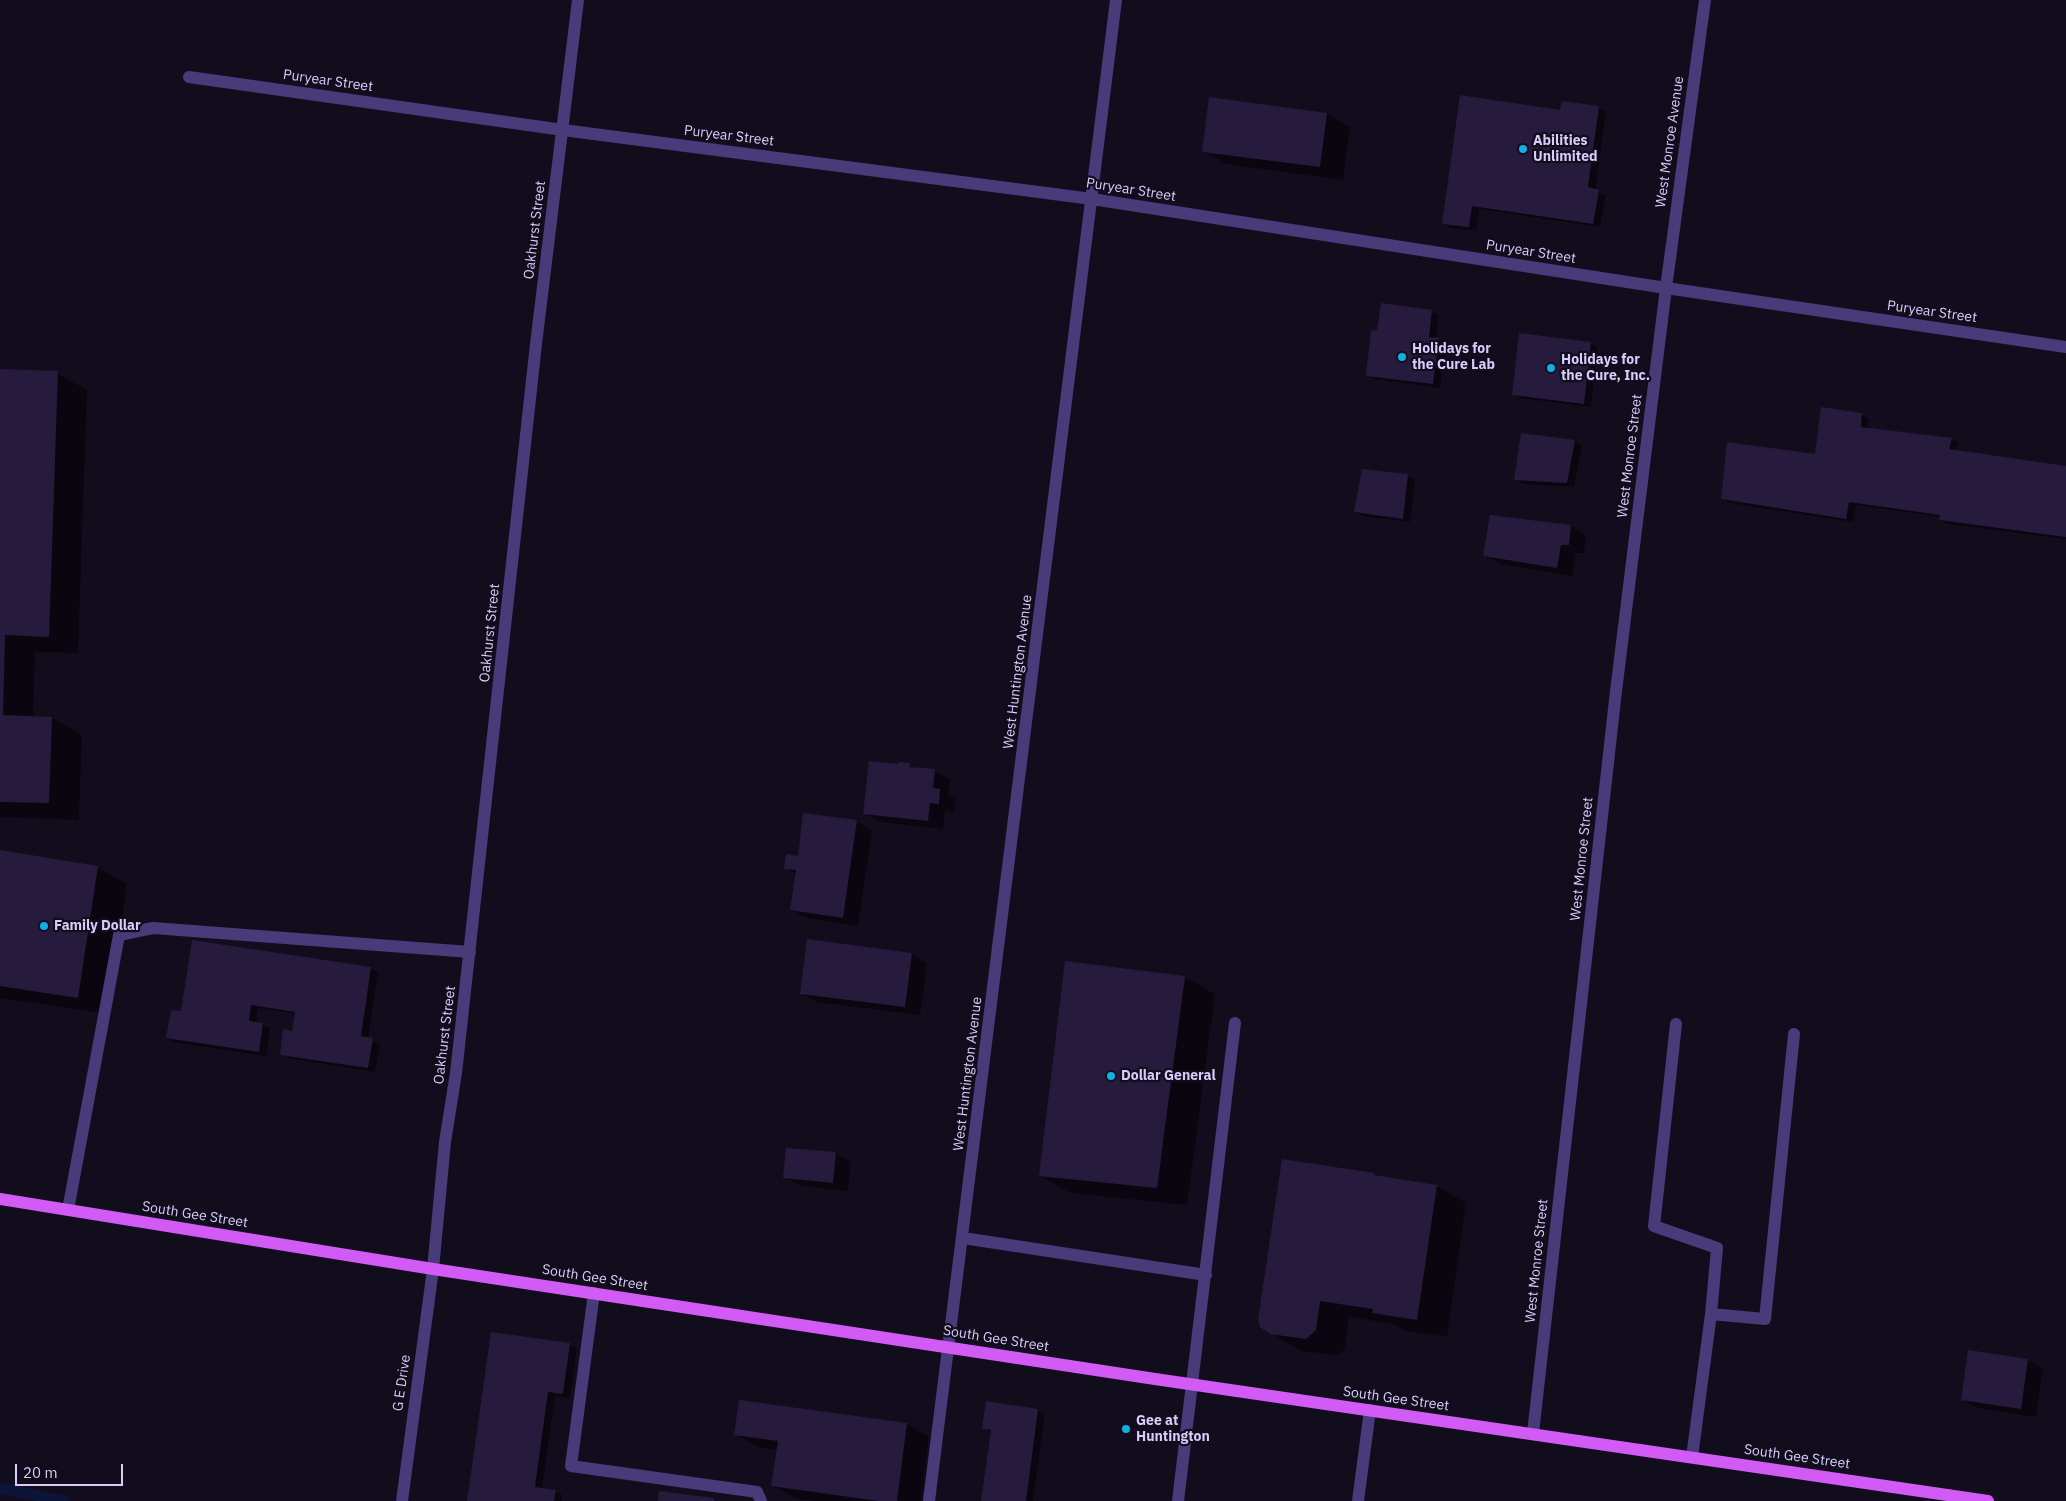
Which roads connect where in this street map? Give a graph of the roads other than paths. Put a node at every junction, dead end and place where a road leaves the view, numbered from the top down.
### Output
1 (578, 0) edge
2 (1116, 0) edge
3 (1705, 0) edge
4 (189, 77) dead end
5 (563, 130) junction
6 (1092, 199) junction
7 (1666, 288) junction
8 (2066, 347) edge
9 (470, 952) junction
10 (1235, 1023) dead end
11 (1676, 1024) dead end
12 (1794, 1034) dead end
13 (0, 1199) edge
14 (68, 1210) junction
15 (963, 1238) junction
16 (432, 1269) junction
17 (1206, 1275) junction
18 (594, 1293) junction
19 (1711, 1314) junction
20 (950, 1347) junction
21 (1193, 1385) junction
22 (1370, 1410) junction
23 (1532, 1433) junction
24 (1692, 1457) junction
25 (1911, 1490) junction
26 (402, 1501) edge
27 (761, 1501) edge
28 (929, 1501) edge
29 (1178, 1501) edge
30 (1358, 1501) edge
31 (1926, 1501) edge
32 (1988, 1501) edge

1 - 5 street, Oakhurst Street
2 - 6 street, West Huntington Avenue
3 - 7 street, West Monroe Avenue
4 - 5 street, Puryear Street
5 - 6 street, Puryear Street
5 - 9 street, Oakhurst Street
6 - 7 street, Puryear Street
6 - 15 street, West Huntington Avenue
7 - 8 street, Puryear Street
7 - 23 street, West Monroe Street
9 - 14 street
9 - 16 street, Oakhurst Street
10 - 17 street
11 - 19 street
12 - 19 street
13 - 14 main road, South Gee Street
14 - 16 main road, South Gee Street
15 - 17 street
15 - 20 street, West Huntington Avenue
16 - 18 main road, South Gee Street
16 - 26 street, G E Drive
17 - 21 street
18 - 20 main road, South Gee Street
18 - 27 street
19 - 24 street
20 - 21 main road, South Gee Street
20 - 28 street, West Huntington Avenue
21 - 22 main road, South Gee Street
21 - 29 street
22 - 23 main road, South Gee Street
22 - 30 street
23 - 24 main road, South Gee Street
24 - 25 main road, South Gee Street
25 - 31 main road
25 - 32 main road, South Gee Street

